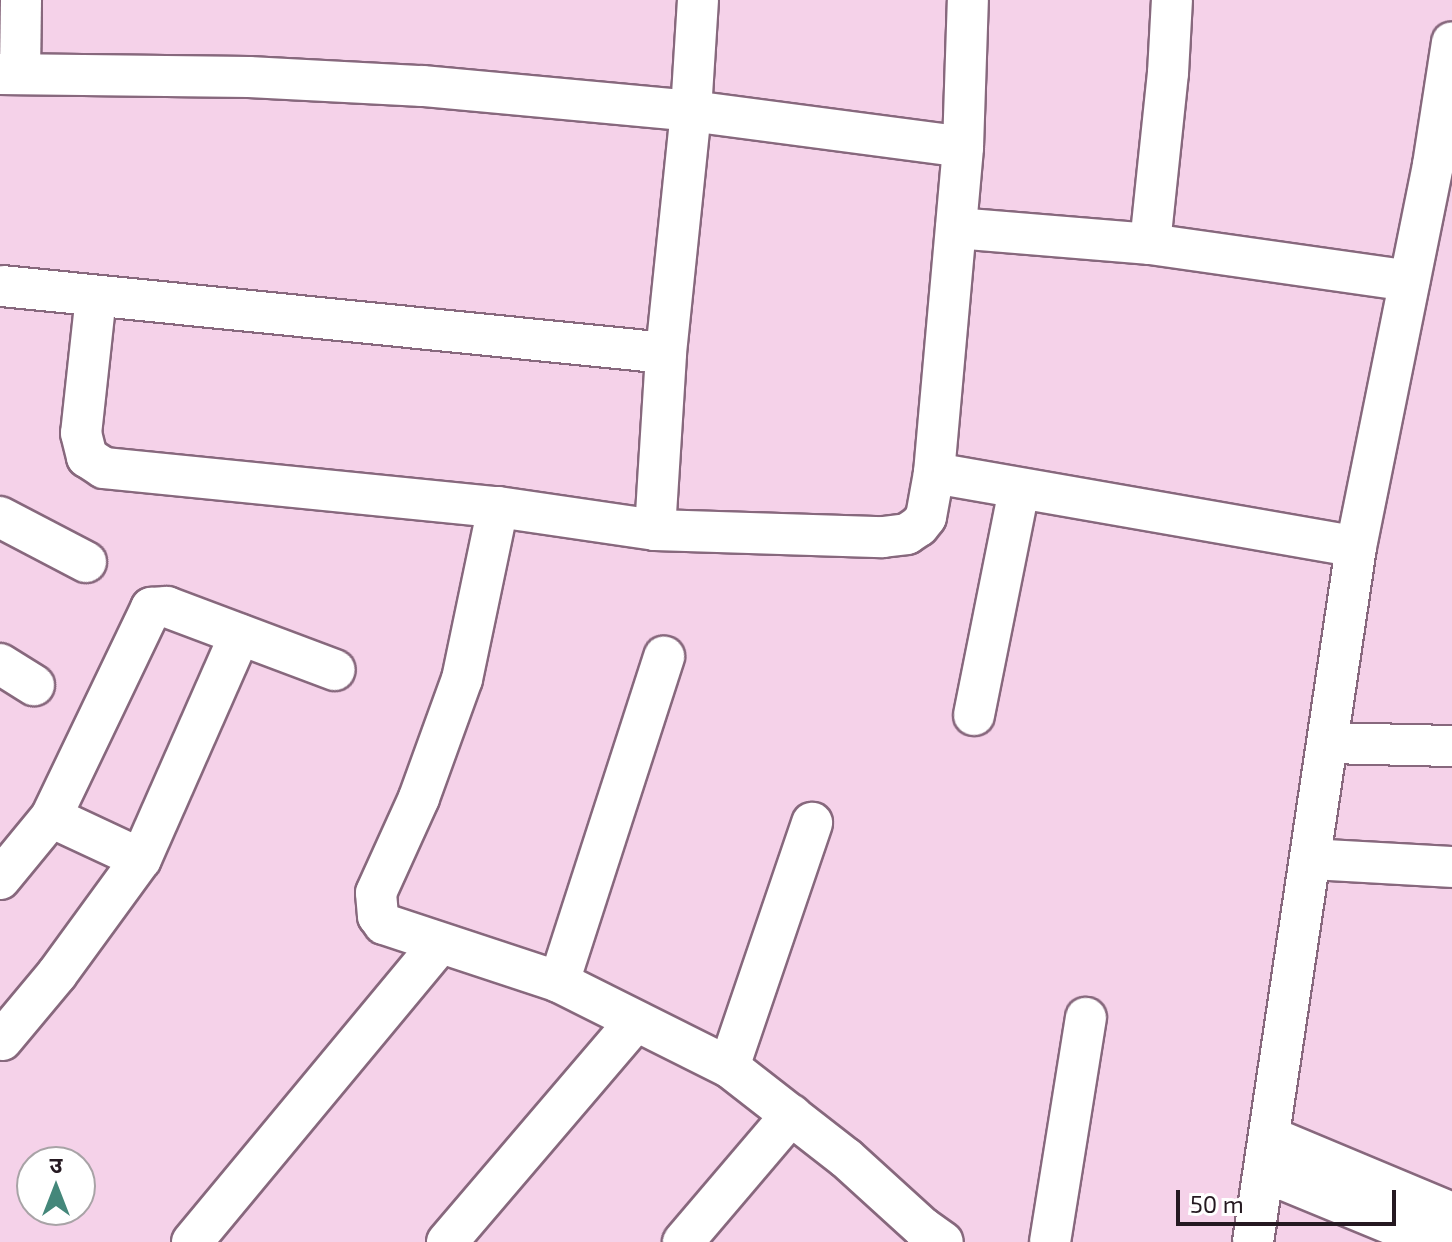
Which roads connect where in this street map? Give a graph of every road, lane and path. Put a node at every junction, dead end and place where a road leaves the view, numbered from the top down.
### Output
1 (21, 0) edge
2 (698, 0) edge
3 (968, 0) edge
4 (1172, 0) edge
5 (1452, 42) edge
6 (10, 73) edge
7 (691, 111) junction
8 (963, 147) junction
9 (1442, 169) edge
10 (956, 228) junction
11 (1150, 244) junction
12 (1409, 281) junction
13 (2, 286) edge
14 (96, 296) junction
15 (666, 353) junction
16 (934, 473) junction
17 (1019, 490) junction
18 (498, 507) junction
19 (0, 517) edge
20 (655, 530) junction
21 (1356, 547) junction
22 (86, 562) dead end
23 (240, 635) junction
24 (664, 656) dead end
25 (0, 664) edge
26 (335, 670) dead end
27 (34, 685) dead end
28 (974, 715) dead end
29 (1328, 743) junction
30 (1452, 746) edge
31 (51, 817) junction
32 (812, 823) dead end
33 (141, 859) junction
34 (1310, 859) junction
35 (1452, 867) edge
36 (0, 879) edge
37 (440, 943) junction
38 (559, 982) junction
39 (1086, 1018) dead end
40 (634, 1023) junction
41 (2, 1040) edge
42 (729, 1067) junction
43 (791, 1115) junction
44 (1267, 1154) junction
45 (1452, 1213) edge
46 (926, 1237) edge
47 (192, 1242) edge
48 (447, 1242) edge
49 (683, 1242) edge
50 (1050, 1242) edge
51 (1253, 1242) edge
52 (1435, 1242) edge

1 - 6 street
2 - 7 street
3 - 8 street
4 - 11 street
5 - 9 street
6 - 7 street
7 - 8 street
7 - 15 street
8 - 10 street
9 - 12 street
10 - 11 street
10 - 16 street
11 - 12 street
12 - 21 street
13 - 14 street
14 - 15 street
14 - 18 street
15 - 20 street
16 - 17 street
16 - 20 street
17 - 21 street
17 - 28 street
18 - 20 street
18 - 37 street
19 - 22 street
21 - 29 street
23 - 26 street
23 - 31 street
23 - 33 street
24 - 38 street
25 - 27 street
29 - 30 street
29 - 34 street
31 - 33 street
31 - 36 street
32 - 42 street
33 - 41 street
34 - 35 street
34 - 44 street
37 - 38 street
37 - 47 street
38 - 40 street
39 - 50 street
40 - 42 street
40 - 48 street
42 - 43 street
43 - 46 street
43 - 49 street
44 - 45 street
44 - 51 street
44 - 52 street

